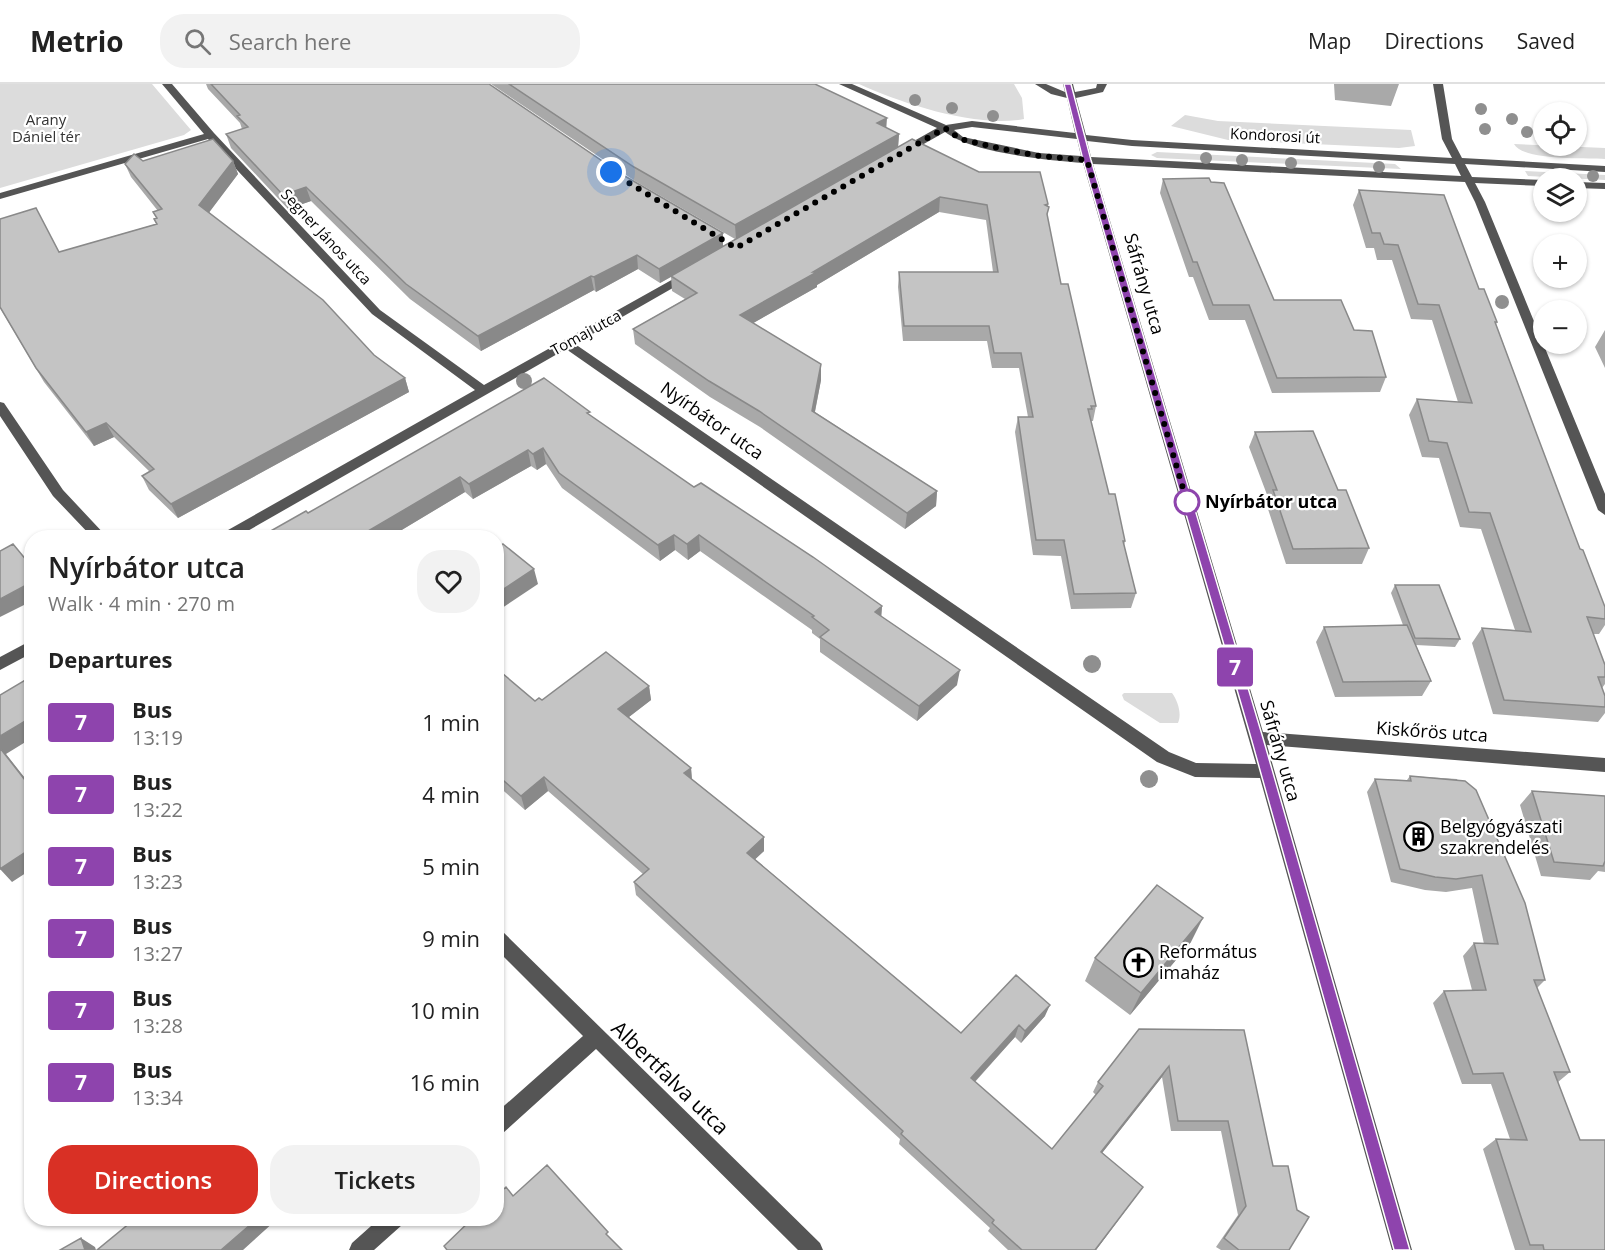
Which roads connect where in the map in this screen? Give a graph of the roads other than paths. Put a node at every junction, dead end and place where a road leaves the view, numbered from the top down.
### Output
1 (167, 84) edge
2 (844, 84) edge
3 (1040, 84) edge
4 (1068, 84) edge
5 (1102, 84) edge
6 (1438, 84) edge
7 (1071, 96) junction
8 (945, 128) junction
9 (210, 135) junction
10 (1082, 137) junction
11 (895, 156) edge
12 (1087, 160) junction
13 (1459, 161) junction
14 (1605, 168) edge
15 (1469, 179) junction
16 (1533, 182) edge
17 (1587, 185) edge
18 (1605, 186) edge
19 (0, 196) edge
20 (696, 270) edge
21 (567, 344) junction
22 (483, 390) junction
23 (0, 406) edge
24 (1605, 510) edge
25 (93, 530) edge
26 (238, 530) edge
27 (24, 650) edge
28 (0, 664) edge
29 (1257, 738) junction
30 (1605, 765) edge
31 (1266, 771) junction
32 (504, 945) edge
33 (596, 1037) junction
34 (504, 1119) edge
35 (386, 1226) edge
36 (359, 1250) edge
37 (813, 1250) edge
38 (1402, 1250) edge

1 - 9 street, Segner János utca
2 - 8 street, Kondorosi út
3 - 7 street
4 - 7 street, Sáfrány utca
5 - 7 street
6 - 13 street
7 - 10 street, Sáfrány utca
8 - 10 street, Kondorosi út
8 - 11 street
8 - 12 street, Kondorosi út
9 - 19 street
9 - 22 street, Segner János utca
10 - 12 street, Sáfrány utca
10 - 13 street, Kondorosi út
12 - 15 street, Kondorosi út
12 - 29 street, Sáfrány utca
13 - 14 street, Kondorosi út
13 - 15 street
15 - 16 street, Kondorosi út
15 - 24 street
17 - 18 street
20 - 21 street, Tomaj utca
21 - 22 street, Tomaj utca
21 - 31 street, Nyírbátor utca
22 - 26 street, Tomaj utca
23 - 25 street
27 - 28 street
29 - 30 street, Kiskőrös utca
29 - 31 street, Sáfrány utca
31 - 38 street, Sáfrány utca
32 - 33 street, Albertfalva utca
33 - 34 street
33 - 37 street, Albertfalva utca
35 - 36 street

